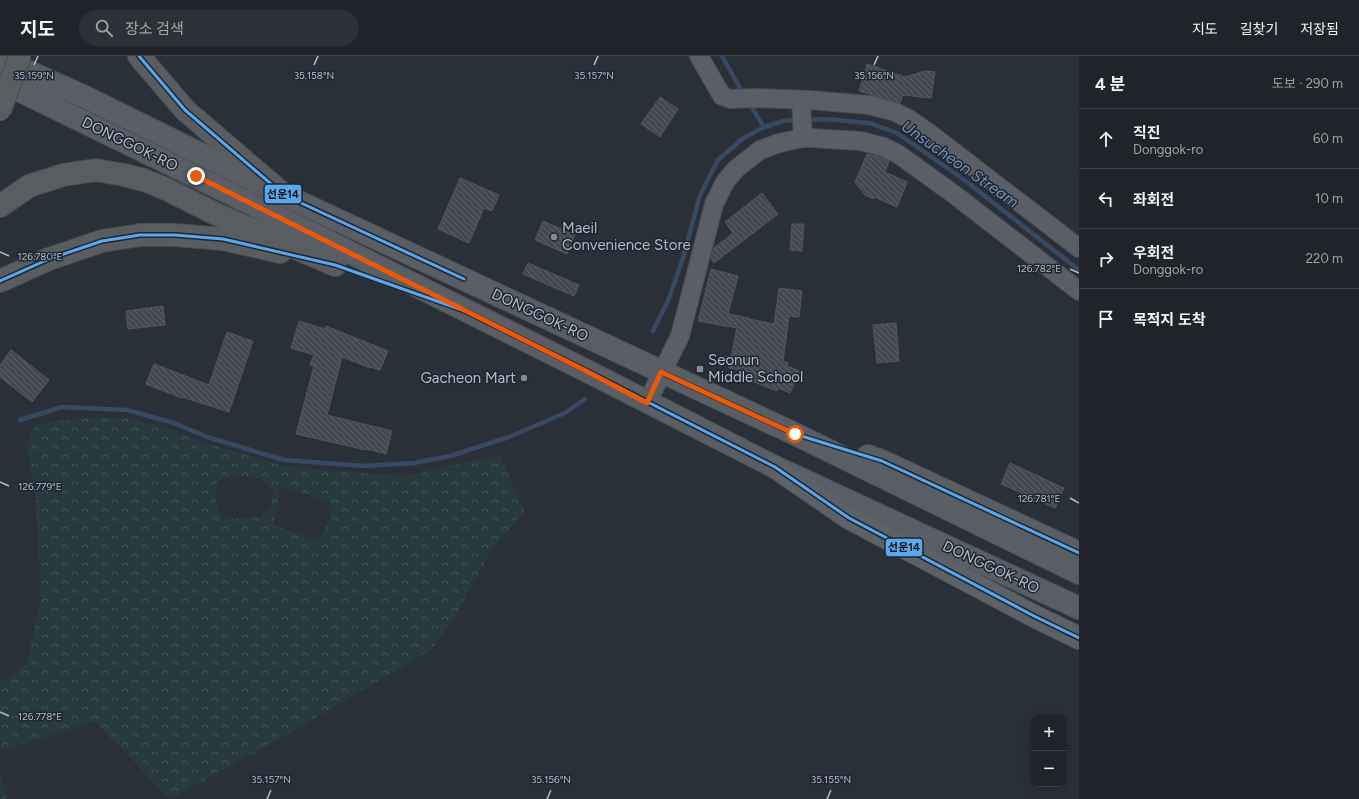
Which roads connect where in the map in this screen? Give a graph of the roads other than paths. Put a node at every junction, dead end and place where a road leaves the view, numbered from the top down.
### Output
1 (20, 56) edge
2 (139, 56) edge
3 (700, 56) edge
4 (0, 59) edge
5 (0, 81) edge
6 (801, 104) junction
7 (0, 110) edge
8 (802, 134) junction
9 (284, 195) junction
10 (0, 206) edge
11 (1079, 248) edge
12 (336, 265) junction
13 (0, 281) edge
14 (1079, 291) edge
15 (465, 311) junction
16 (661, 372) junction
17 (647, 403) junction
18 (795, 434) junction
19 (775, 467) junction
20 (1079, 553) edge
21 (1079, 573) edge
22 (1079, 608) edge
23 (1079, 638) edge

1 - 7 highway, bridge
2 - 9 highway
3 - 6 street
4 - 9 main road, DONGGOK-RO
5 - 15 main road, DONGGOK-RO
6 - 8 street
6 - 11 street
8 - 14 street
8 - 16 street
9 - 16 main road, DONGGOK-RO
10 - 12 highway
12 - 13 highway
12 - 15 main road
15 - 17 main road, DONGGOK-RO
16 - 17 street
16 - 18 main road, DONGGOK-RO
17 - 19 main road, DONGGOK-RO
18 - 20 main road
18 - 21 main road, DONGGOK-RO
19 - 22 main road, DONGGOK-RO
19 - 23 main road

